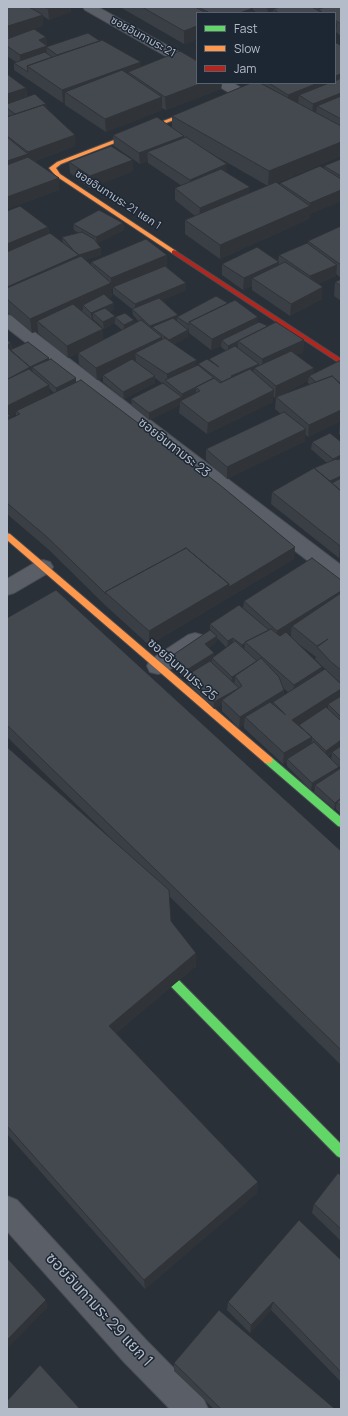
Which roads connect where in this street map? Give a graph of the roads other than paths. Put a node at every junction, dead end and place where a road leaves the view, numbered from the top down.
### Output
1 (89, 7) edge
2 (196, 67) edge
3 (224, 84) edge
4 (210, 104) edge
5 (273, 112) edge
6 (7, 320) edge
7 (341, 362) edge
8 (7, 536) edge
9 (44, 567) junction
10 (341, 576) edge
11 (7, 588) edge
12 (210, 631) edge
13 (158, 666) junction
14 (341, 823) edge
15 (146, 954) edge
16 (341, 1152) edge
17 (7, 1210) edge
18 (192, 1409) edge

1 - 2 street, ซอยอินทามระ 21
3 - 5 street
4 - 7 street, ซอยอินทามระ 21 แยก 1
6 - 10 street, ซอยอินทามระ 23
8 - 9 street, ซอยอินทามระ 25
9 - 11 street
9 - 13 street, ซอยอินทามระ 25
12 - 13 street
13 - 14 street, ซอยอินทามระ 25
15 - 16 street
17 - 18 street, ซอยอินทามระ 29 แยก 1

